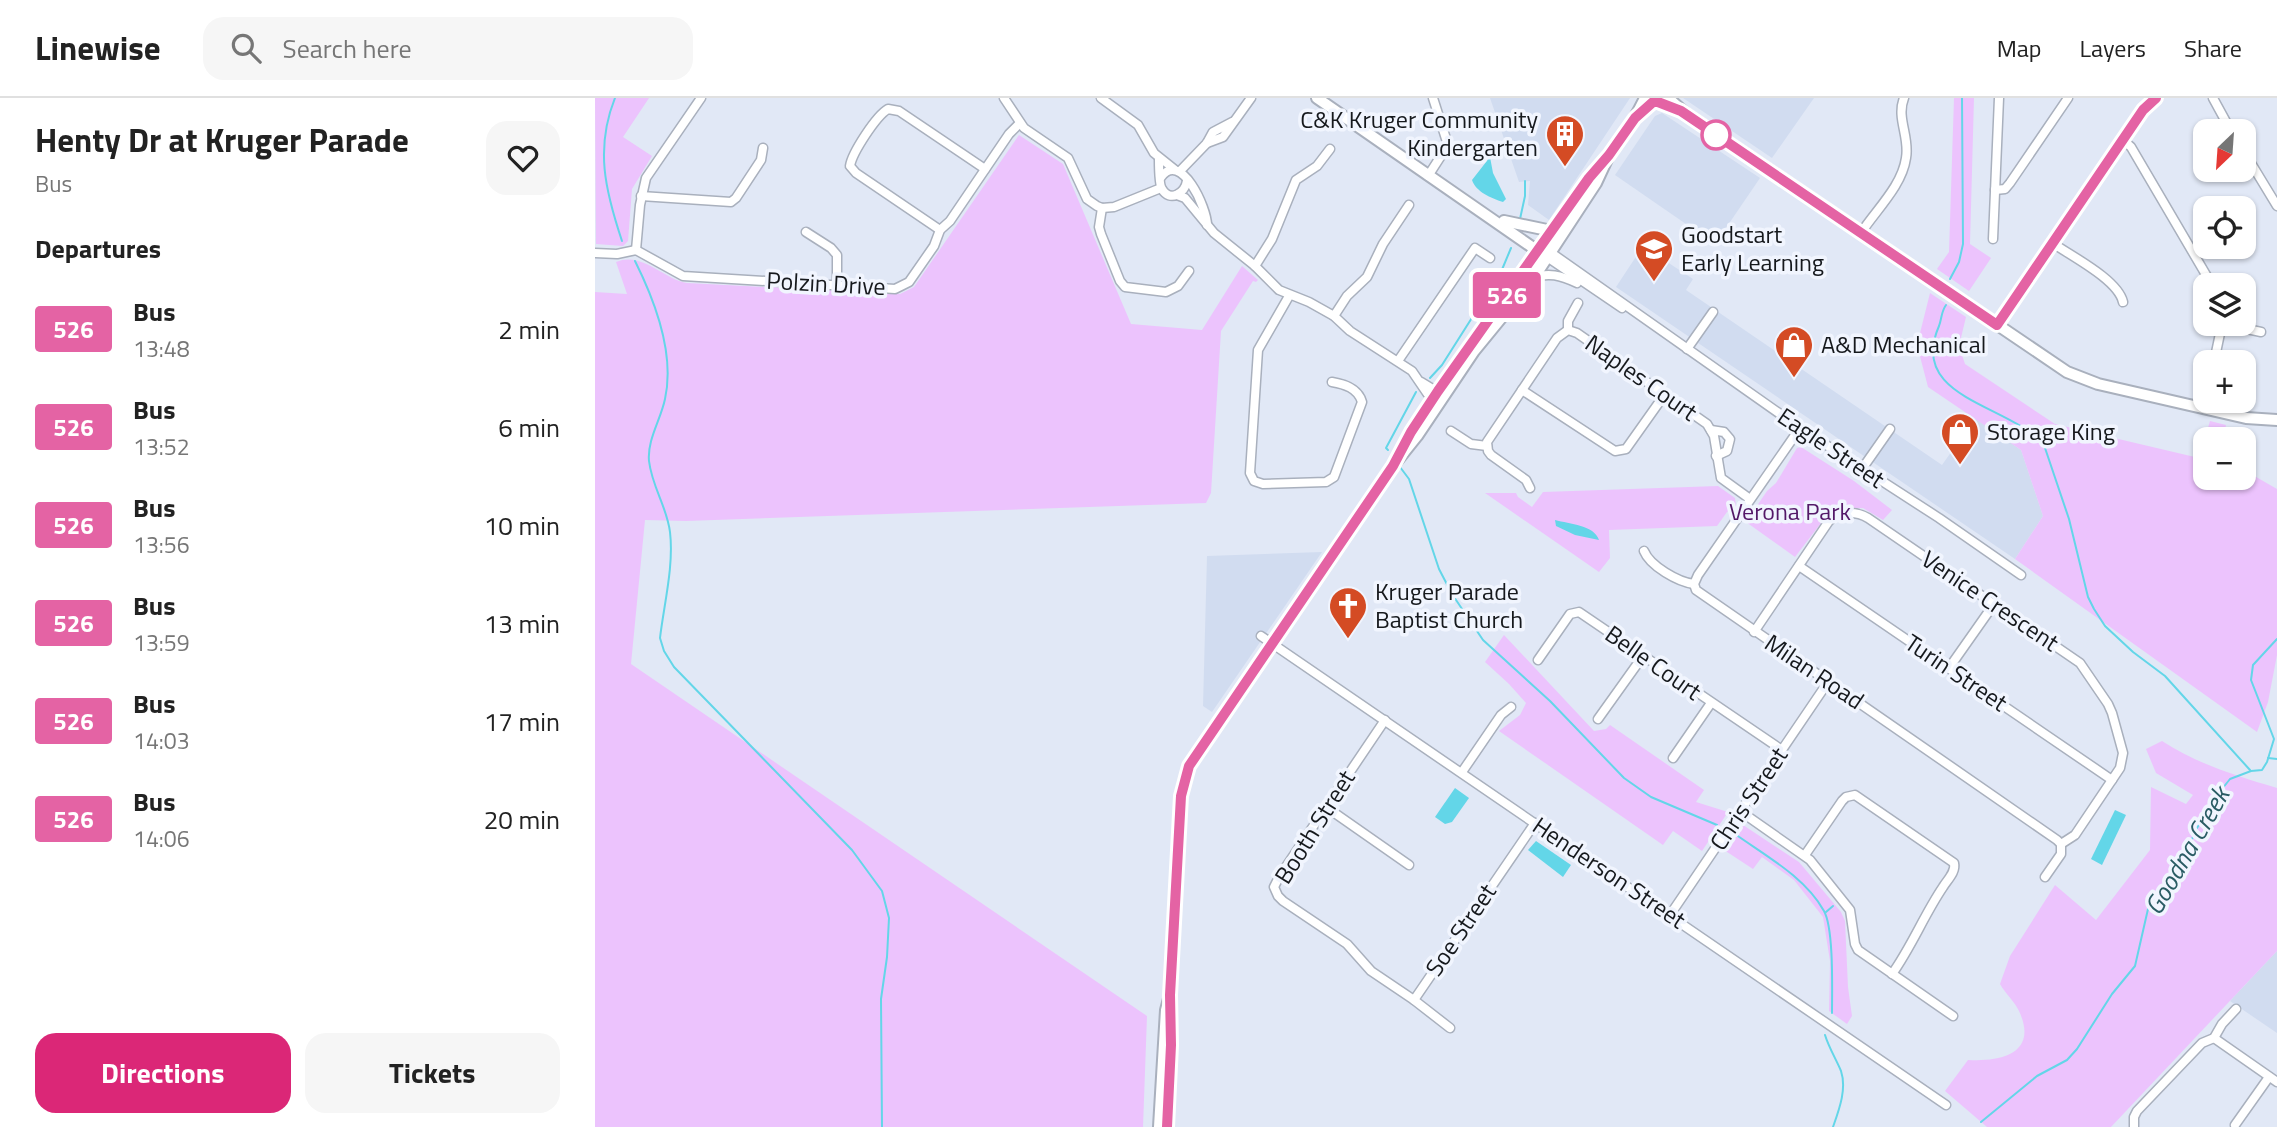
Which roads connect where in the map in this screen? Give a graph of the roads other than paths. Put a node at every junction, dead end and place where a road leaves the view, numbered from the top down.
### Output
1 (701, 98) edge
2 (1003, 98) edge
3 (1101, 98) edge
4 (1251, 98) edge
5 (1317, 98) edge
6 (1433, 98) edge
7 (1904, 98) edge
8 (1999, 98) edge
9 (2069, 98) edge
10 (2156, 98) edge
11 (2213, 98) edge
12 (1656, 99) edge
13 (2224, 119) edge
14 (1020, 123) junction
15 (2123, 140) junction
16 (763, 148) dead end
17 (1330, 149) dead end
18 (1609, 155) junction
19 (1159, 159) junction
20 (985, 169) junction
21 (1177, 170) junction
22 (2256, 171) edge
23 (1430, 174) junction
24 (1161, 177) junction
25 (1187, 181) junction
26 (1161, 188) junction
27 (1995, 190) junction
28 (1177, 195) junction
29 (642, 196) junction
30 (1409, 205) dead end
31 (2277, 205) edge
32 (1102, 208) junction
33 (1504, 221) junction
34 (1207, 225) junction
35 (940, 230) junction
36 (1552, 231) junction
37 (806, 232) dead end
38 (1861, 233) junction
39 (1993, 239) dead end
40 (2054, 244) junction
41 (636, 250) junction
42 (1544, 252) junction
43 (595, 253) edge
44 (1490, 258) dead end
45 (1255, 266) junction
46 (1189, 271) dead end
47 (2205, 273) edge
48 (1533, 279) junction
49 (837, 285) junction
50 (1598, 293) junction
51 (1289, 296) junction
52 (2123, 302) dead end
53 (1579, 303) dead end
54 (1713, 312) dead end
55 (1334, 316) junction
56 (1643, 319) junction
57 (1997, 325) junction
58 (1568, 330) junction
59 (2256, 331) edge
60 (2261, 332) dead end
61 (1687, 349) junction
62 (1398, 361) junction
63 (1332, 382) dead end
64 (1523, 390) junction
65 (1665, 394) junction
66 (1439, 397) junction
67 (2193, 402) edge
68 (2231, 413) edge
69 (2277, 420) edge
70 (1800, 428) junction
71 (1889, 429) dead end
72 (1711, 430) junction
73 (1451, 431) dead end
74 (1487, 446) junction
75 (1716, 456) junction
76 (1862, 469) junction
77 (1530, 488) dead end
78 (1750, 499) junction
79 (1644, 551) dead end
80 (1799, 566) junction
81 (2021, 575) dead end
82 (1694, 584) junction
83 (1994, 604) junction
84 (1754, 632) junction
85 (1261, 636) dead end
86 (1272, 643) junction
87 (1643, 656) junction
88 (1538, 660) dead end
89 (1949, 668) junction
90 (1828, 682) junction
91 (1711, 703) junction
92 (1511, 708) dead end
93 (1598, 719) dead end
94 (1385, 720) junction
95 (1782, 750) junction
96 (1673, 758) dead end
97 (1462, 772) junction
98 (2112, 780) junction
99 (1326, 807) junction
100 (1740, 811) junction
101 (1535, 823) junction
102 (2061, 844) junction
103 (1805, 855) junction
104 (1409, 865) dead end
105 (2045, 877) dead end
106 (1669, 915) junction
107 (1892, 974) junction
108 (1170, 995) junction
109 (1414, 1000) junction
110 (2236, 1009) dead end
111 (1953, 1016) dead end
112 (1450, 1028) dead end
113 (2214, 1038) junction
114 (2273, 1079) edge
115 (1946, 1104) dead end
116 (2235, 1125) dead end
117 (1159, 1127) edge
118 (1167, 1127) edge
119 (2134, 1127) edge

1 - 29 street
2 - 14 street
3 - 19 street
4 - 21 street
5 - 23 street, Eagle Street
6 - 23 street
7 - 38 street
8 - 27 street
9 - 27 street
10 - 15 street
11 - 13 street
12 - 18 street
12 - 38 street
14 - 20 street, Polzin Drive
14 - 32 street
15 - 40 street
15 - 47 street
16 - 29 street
17 - 45 street
18 - 36 street
18 - 42 street
19 - 21 street
19 - 24 street
20 - 35 street, Polzin Drive
20 - 35 street
21 - 24 street
21 - 25 street
22 - 31 street
23 - 33 street, Eagle Street
23 - 42 street, Eagle Street
24 - 26 street
25 - 28 street
25 - 34 street
26 - 28 street
26 - 32 street
27 - 39 street
28 - 34 street
29 - 41 street
30 - 55 street
32 - 46 street
33 - 36 street
33 - 42 street, Eagle Street
34 - 45 street
35 - 49 street, Polzin Drive
36 - 42 street
37 - 49 street
38 - 57 street
40 - 52 street
40 - 57 street
41 - 43 street
41 - 49 street, Polzin Drive
42 - 48 street
42 - 50 street, Eagle Street
42 - 56 street, Eagle Street
42 - 66 street
44 - 62 street
45 - 51 street
48 - 50 street
48 - 66 street
50 - 56 street, Eagle Street
51 - 55 street
51 - 63 street
53 - 58 street, Naples Court
54 - 61 street
55 - 62 street
56 - 61 street, Eagle Street
57 - 67 street
58 - 64 street, Naples Court
58 - 65 street, Naples Court
59 - 60 street
61 - 70 street, Eagle Street
62 - 66 street
64 - 65 street
64 - 74 street, Naples Court
65 - 72 street, Naples Court
66 - 86 street
68 - 69 street
70 - 76 street, Eagle Street
70 - 78 street
71 - 76 street
72 - 75 street, Naples Court
72 - 75 street, Naples Court
73 - 74 street
74 - 77 street
75 - 78 street, Naples Court
76 - 81 street, Eagle Street
78 - 82 street
79 - 82 street, Milan Road
80 - 83 street, Venice Crescent
80 - 84 street, Venice Crescent
80 - 89 street, Turin Street
82 - 84 street, Milan Road
83 - 89 street
83 - 98 street, Venice Crescent
84 - 90 street, Milan Road
85 - 86 street, Henderson Street
86 - 94 street, Henderson Street
86 - 108 street
87 - 88 street, Belle Court
87 - 91 street, Belle Court
87 - 93 street
89 - 98 street, Turin Street
90 - 95 street, Chris Street
90 - 102 street, Milan Road
91 - 95 street, Belle Court
91 - 96 street
92 - 97 street
94 - 97 street, Henderson Street
94 - 99 street, Booth Street
95 - 100 street, Chris Street
97 - 101 street, Henderson Street
98 - 102 street, Venice Crescent
99 - 104 street
99 - 109 street, Booth Street
100 - 103 street
100 - 106 street, Chris Street
101 - 106 street, Henderson Street
101 - 109 street, Soe Street
102 - 105 street
103 - 107 street
103 - 107 street
106 - 115 street, Henderson Street
107 - 111 street
108 - 117 street
108 - 118 street
109 - 112 street, Soe Street
110 - 113 street
113 - 114 street
113 - 119 street
114 - 116 street

